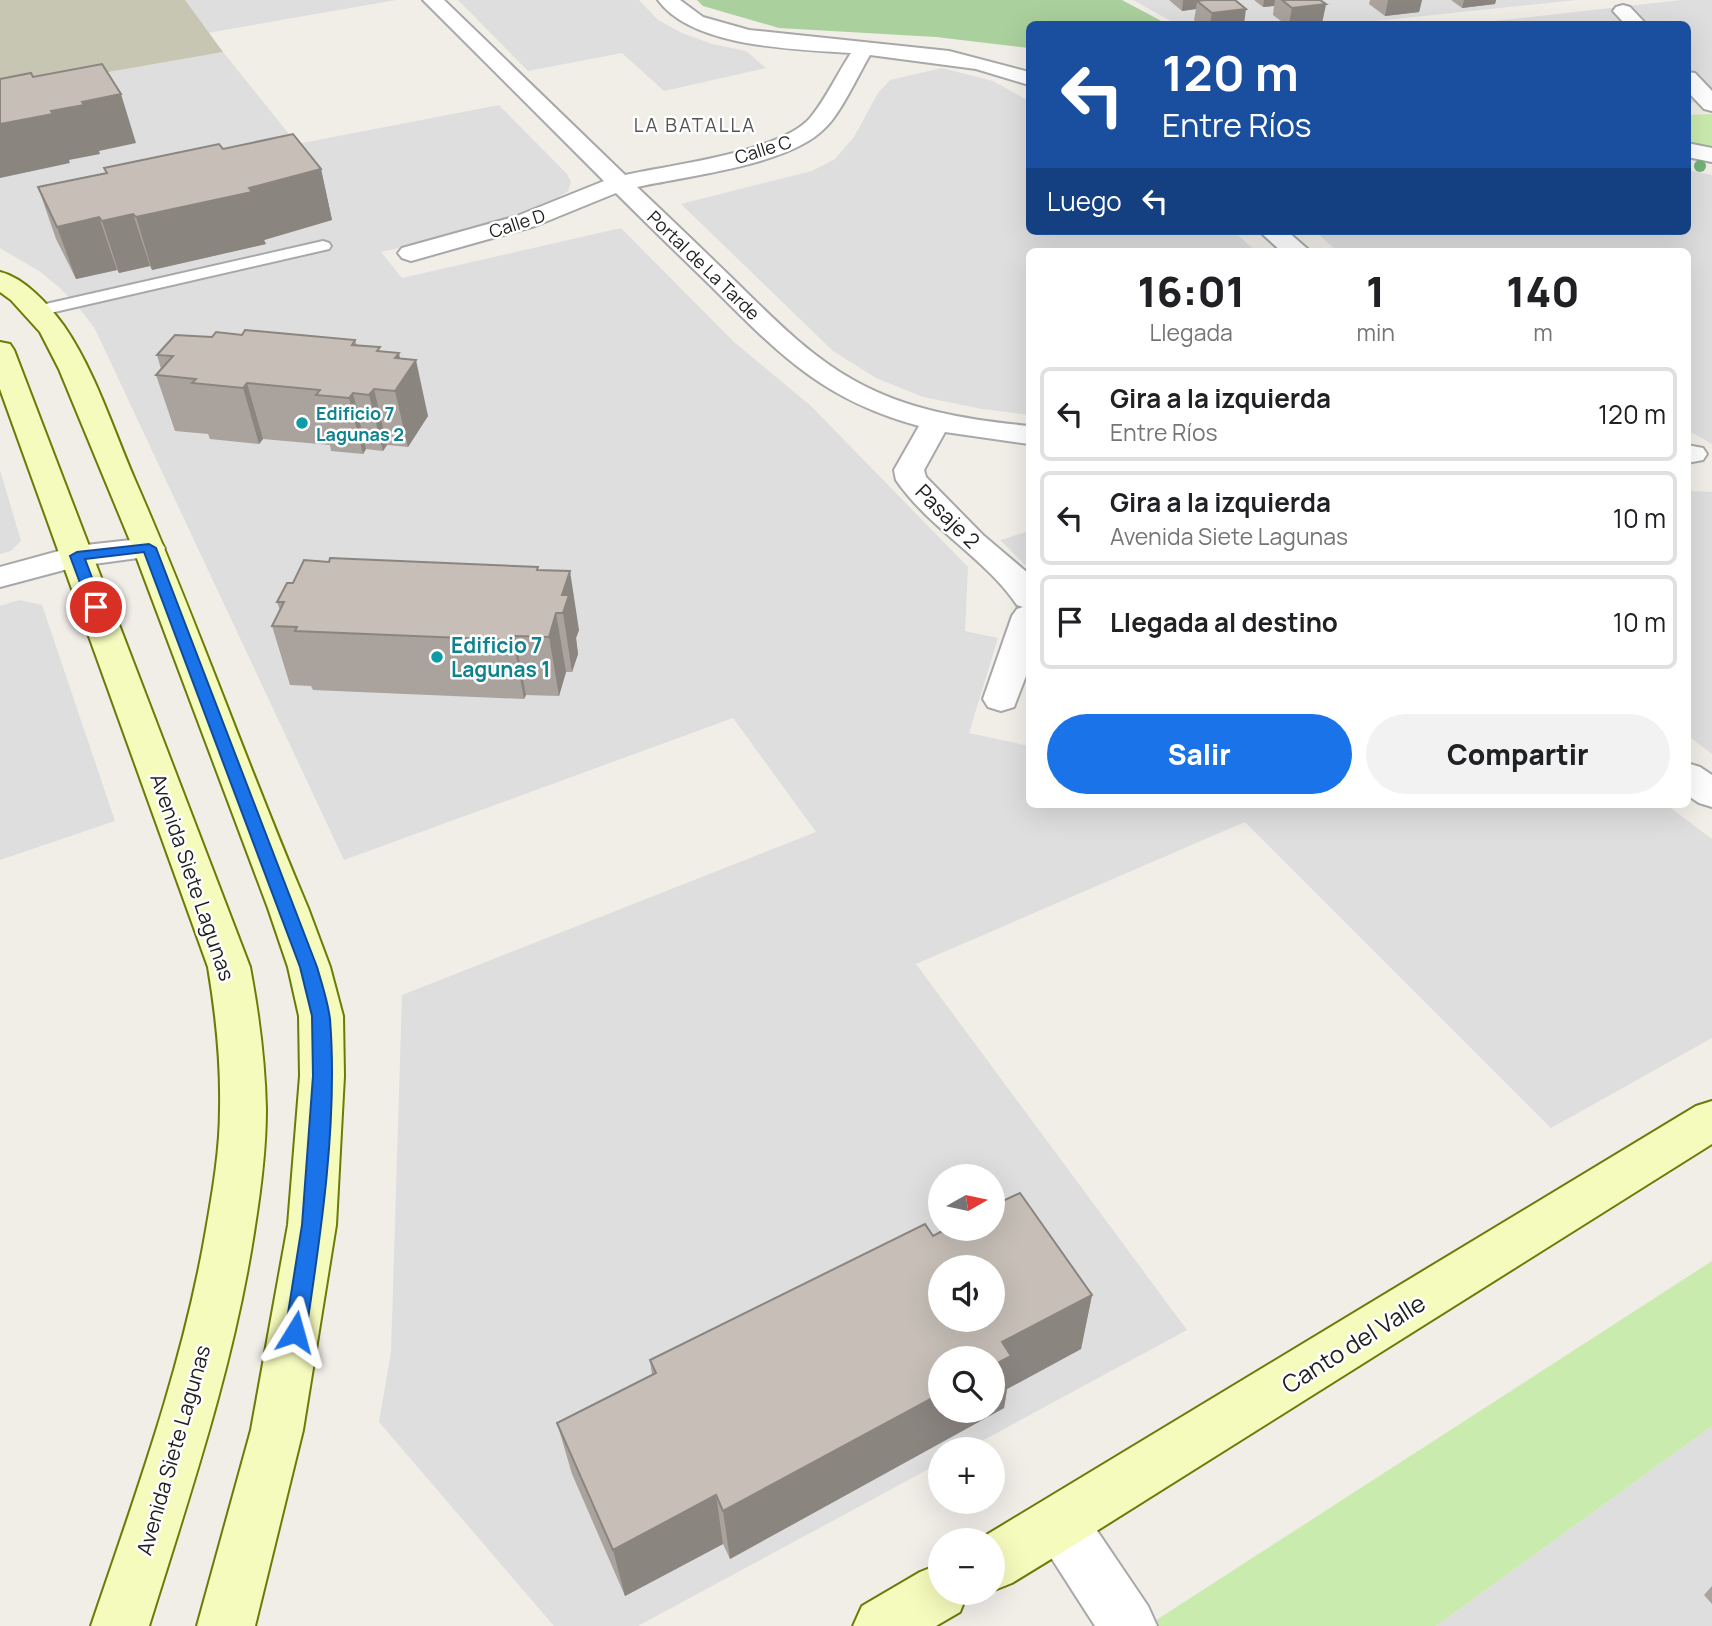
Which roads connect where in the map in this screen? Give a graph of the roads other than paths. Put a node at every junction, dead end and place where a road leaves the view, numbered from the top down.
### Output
1 (433, 0) edge
2 (668, 0) edge
3 (863, 50) junction
4 (1026, 78) edge
5 (1691, 82) edge
6 (1712, 104) edge
7 (1712, 110) edge
8 (1691, 112) edge
9 (1691, 151) edge
10 (1712, 155) edge
11 (620, 183) junction
12 (1276, 235) edge
13 (323, 246) dead end
14 (1293, 248) edge
15 (411, 253) dead end
16 (0, 280) edge
17 (37, 311) junction
18 (35, 371) edge
19 (936, 421) junction
20 (1026, 435) edge
21 (149, 548) junction
22 (77, 556) junction
23 (0, 577) edge
24 (1026, 590) edge
25 (1026, 625) edge
26 (1001, 699) dead end
27 (1691, 779) edge
28 (1712, 794) edge
29 (1712, 1120) edge
30 (1060, 1523) junction
31 (1005, 1555) edge
32 (928, 1599) edge
33 (120, 1626) edge
34 (226, 1626) edge
35 (882, 1626) edge
36 (1128, 1626) edge

1 - 11 street, Portal de La Tarde
2 - 3 street
3 - 4 street
3 - 11 street, Calle C
5 - 6 street
7 - 8 street
9 - 10 street
11 - 15 street, Calle D
11 - 19 street, Portal de La Tarde
12 - 14 street
13 - 17 lane
16 - 17 street, Avenida Siete Lagunas
17 - 18 street, Avenida Siete Lagunas
18 - 21 street, Avenida Siete Lagunas
18 - 22 street, Avenida Siete Lagunas
19 - 20 street, Portal de La Tarde
19 - 24 street, Pasaje 2
21 - 22 street
21 - 34 street, Avenida Siete Lagunas
22 - 23 street
22 - 33 street, Avenida Siete Lagunas
25 - 26 street
27 - 28 street
29 - 30 street, Canto del Valle
30 - 31 street, Canto del Valle
30 - 36 street
32 - 35 street

